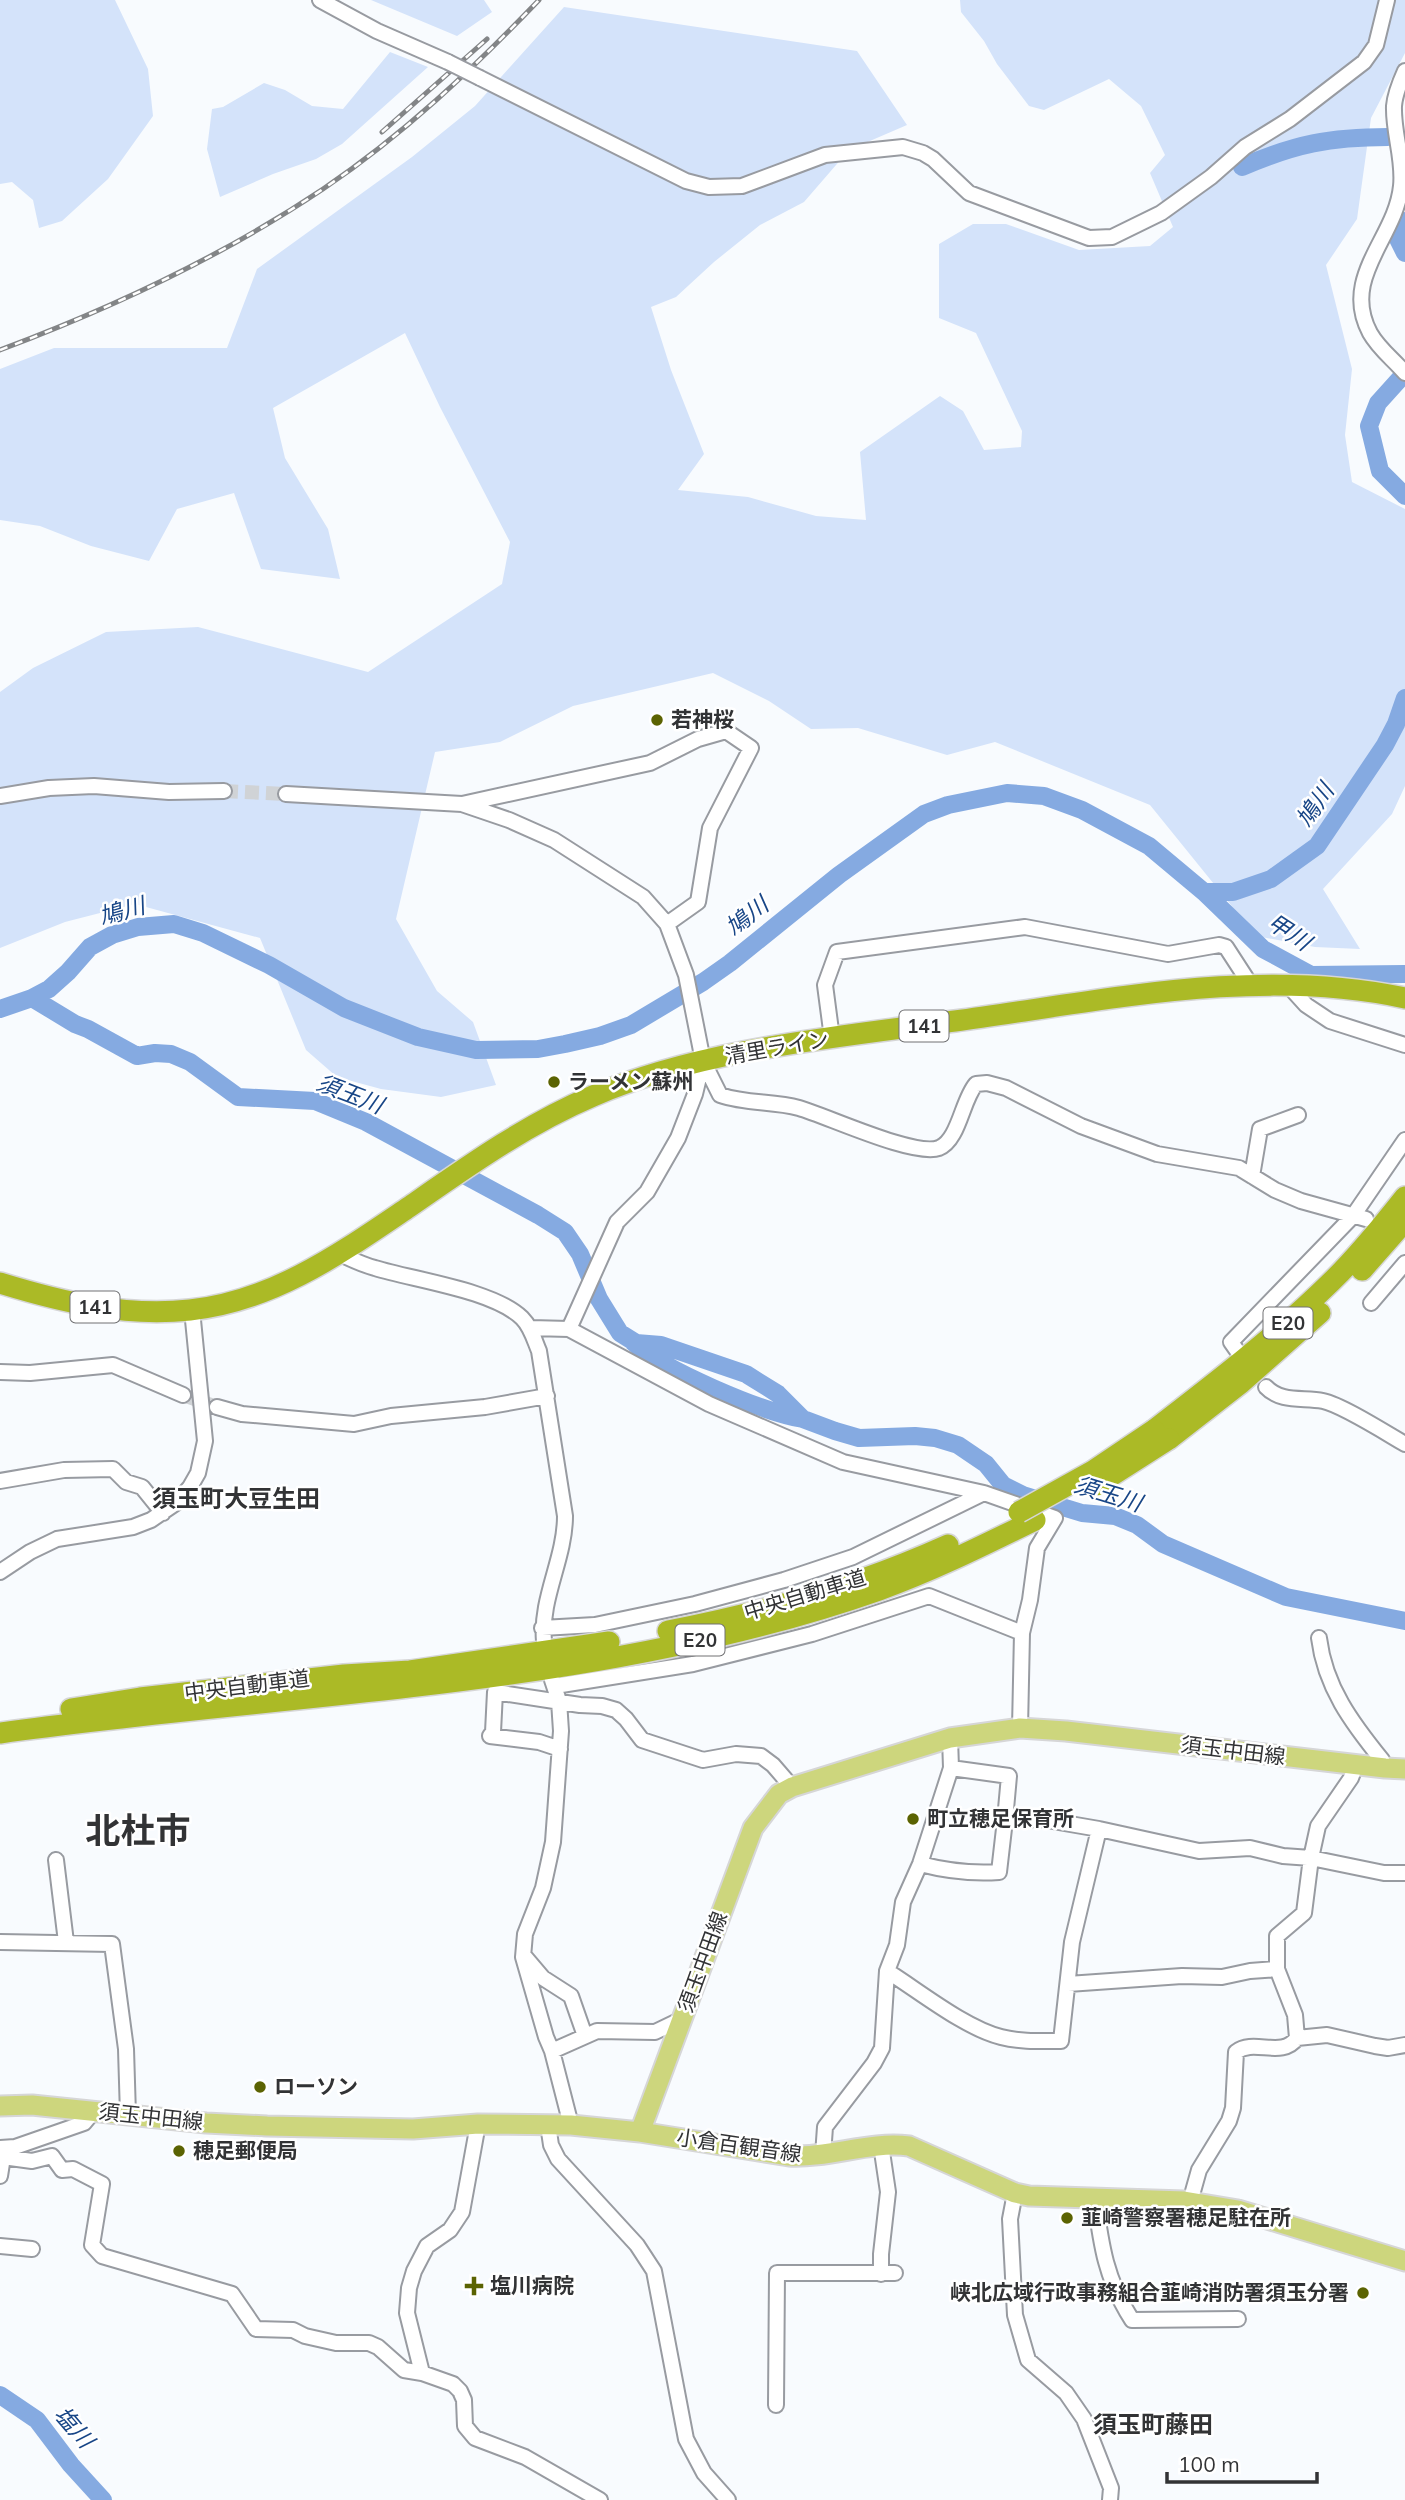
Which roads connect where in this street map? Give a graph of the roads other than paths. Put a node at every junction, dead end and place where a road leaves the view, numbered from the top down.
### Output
1 (320, 0) edge
2 (1387, 0) edge
3 (1405, 71) edge
4 (1402, 370) edge
5 (224, 791) tunnel mouth
6 (286, 793) tunnel mouth
7 (0, 796) edge
8 (462, 804) junction
9 (667, 924) junction
10 (1250, 984) junction
11 (1287, 984) junction
12 (1405, 998) edge
13 (832, 1038) junction
14 (1405, 1045) edge
15 (703, 1061) junction
16 (1298, 1115) dead end
17 (1405, 1140) edge
18 (1252, 1175) junction
19 (1405, 1197) edge
20 (1360, 1217) junction
21 (1405, 1221) edge
22 (349, 1248) junction
23 (1405, 1264) edge
24 (0, 1283) edge
25 (1371, 1303) dead end
26 (192, 1310) junction
27 (572, 1322) junction
28 (531, 1328) junction
29 (1238, 1352) dead end
30 (0, 1372) edge
31 (1266, 1387) dead end
32 (183, 1395) tunnel mouth
33 (547, 1396) junction
34 (216, 1407) tunnel mouth
35 (1161, 1434) junction
36 (1405, 1444) edge
37 (0, 1481) edge
38 (984, 1493) junction
39 (163, 1513) junction
40 (0, 1573) edge
41 (1021, 1633) junction
42 (1319, 1638) dead end
43 (345, 1684) junction
44 (559, 1701) junction
45 (141, 1714) junction
46 (0, 1719) edge
47 (1020, 1728) junction
48 (0, 1733) edge
49 (950, 1738) junction
50 (0, 1746) edge
51 (560, 1749) junction
52 (1356, 1765) junction
53 (951, 1768) junction
54 (1385, 1769) junction
55 (1405, 1769) edge
56 (792, 1787) junction
57 (1005, 1820) junction
58 (1099, 1829) junction
59 (1311, 1858) junction
60 (56, 1860) dead end
61 (920, 1864) junction
62 (1405, 1873) edge
63 (0, 1942) edge
64 (66, 1942) junction
65 (524, 1954) junction
66 (1277, 1969) junction
67 (887, 1971) junction
68 (1068, 1984) junction
69 (682, 2019) junction
70 (585, 2036) junction
71 (1297, 2038) junction
72 (1405, 2045) edge
73 (552, 2051) junction
74 (0, 2106) edge
75 (94, 2112) junction
76 (128, 2115) junction
77 (478, 2124) junction
78 (548, 2124) junction
79 (570, 2125) junction
80 (640, 2132) junction
81 (881, 2145) junction
82 (2, 2151) edge
83 (823, 2155) junction
84 (0, 2176) edge
85 (1015, 2193) junction
86 (1096, 2199) junction
87 (1190, 2202) junction
88 (0, 2246) edge
89 (32, 2249) dead end
90 (1405, 2261) edge
91 (1238, 2319) dead end
92 (422, 2373) junction
93 (776, 2405) dead end
94 (600, 2500) edge
95 (726, 2500) edge
96 (1110, 2500) edge

1 - 2 street, bridge
3 - 4 street
5 - 7 street
6 - 8 street
8 - 9 street
8 - 9 street
9 - 15 street
10 - 11 highway, 清里ライン / 141
10 - 13 highway, 清里ライン / 141
10 - 13 street
11 - 12 highway, 清里ライン / 141
11 - 14 street
13 - 15 highway, 清里ライン / 141
15 - 18 street
15 - 22 highway, 清里ライン / 141
15 - 27 street
16 - 18 street
17 - 20 street
18 - 20 street
19 - 35 highway, 中央自動車道 / E20
20 - 29 street
21 - 35 highway, 中央自動車道 / E20
22 - 26 highway, 清里ライン / 141
22 - 28 street
23 - 25 street
24 - 26 highway, 清里ライン / 141
26 - 39 street
27 - 28 street
27 - 38 street
28 - 33 street
30 - 32 street
31 - 36 street
33 - 34 street
33 - 38 street
35 - 43 highway, 中央自動車道 / E20, bridge
37 - 39 street
38 - 41 street
39 - 40 street
41 - 44 street
41 - 47 street
42 - 54 street
43 - 45 highway, 中央自動車道 / E20
43 - 46 highway, 中央自動車道 / E20
44 - 51 street
44 - 51 street
44 - 56 street
45 - 48 highway, 中央自動車道 / E20
45 - 50 highway
47 - 49 main road, 須玉中田線
47 - 52 main road, 須玉中田線
49 - 53 street
49 - 56 main road, 須玉中田線
51 - 65 street
52 - 54 main road, 須玉中田線
52 - 59 street
53 - 57 street
53 - 61 street
54 - 55 main road, 須玉中田線
56 - 69 main road, 須玉中田線
57 - 58 street
57 - 61 street
58 - 59 street
58 - 68 street
59 - 62 street
59 - 66 street
60 - 64 street
61 - 67 street
63 - 64 street
64 - 76 street
65 - 70 street
65 - 73 street
66 - 68 street
66 - 71 street
67 - 68 street
67 - 83 street
69 - 70 street
69 - 80 main road, 須玉中田線
70 - 73 street
71 - 72 street
71 - 87 street
73 - 79 street
74 - 75 main road, 須玉中田線
75 - 76 main road, 須玉中田線
75 - 82 street
76 - 77 main road, 須玉中田線
77 - 78 main road, 須玉中田線
77 - 92 street
78 - 79 main road, 須玉中田線
78 - 95 street
79 - 80 main road, 須玉中田線
80 - 83 main road, 小倉百観音線
81 - 83 main road, 小倉百観音線
81 - 85 main road, 小倉百観音線
81 - 93 street
82 - 84 street
82 - 92 street
85 - 86 main road, 小倉百観音線
85 - 96 street
86 - 87 main road, 小倉百観音線
86 - 91 street
87 - 90 main road, 小倉百観音線
88 - 89 street
92 - 94 street

